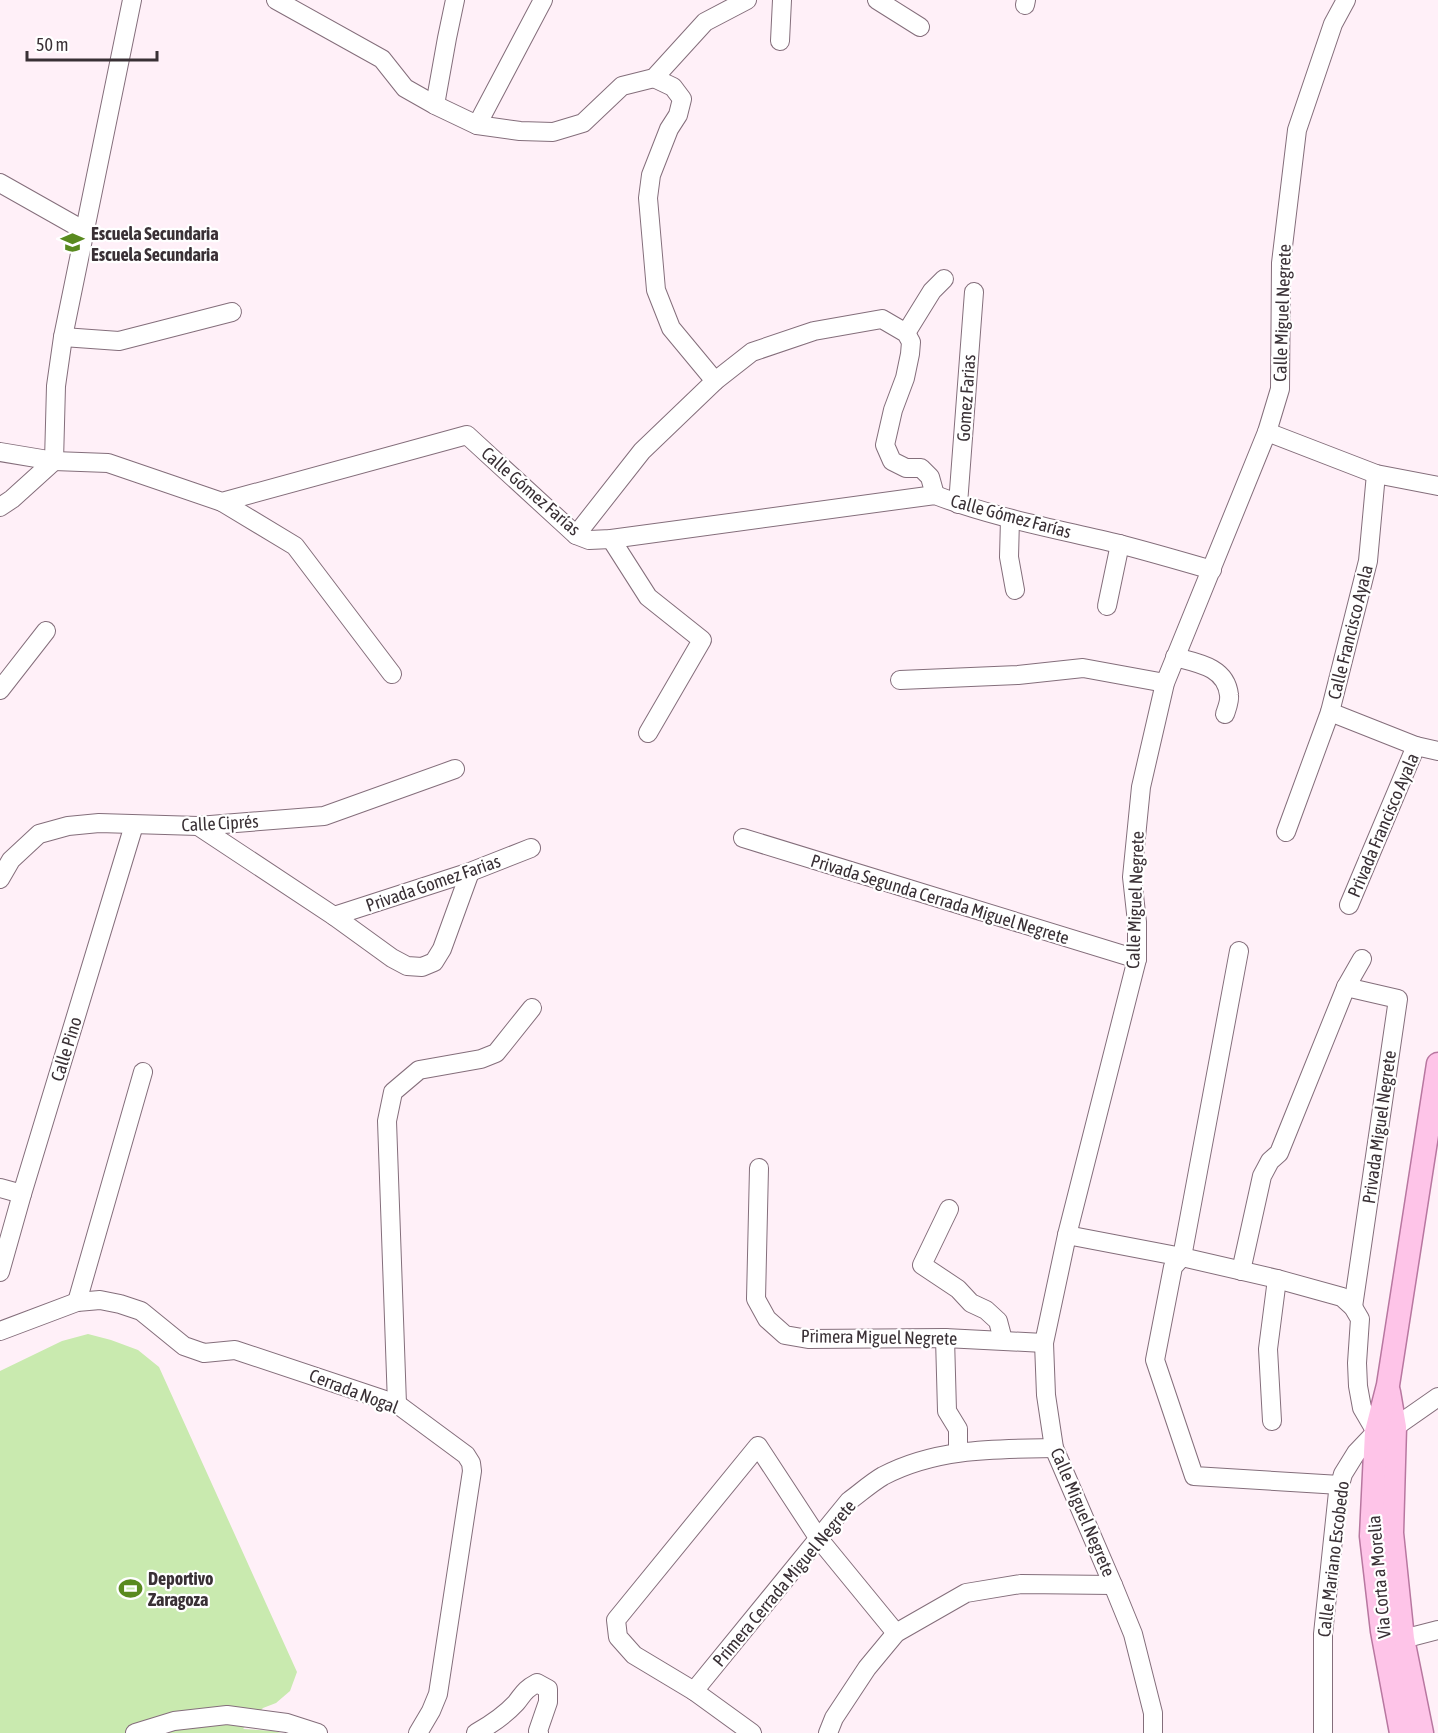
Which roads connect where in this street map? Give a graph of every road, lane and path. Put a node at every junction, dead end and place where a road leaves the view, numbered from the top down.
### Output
1 (132, 0) edge
2 (276, 0) edge
3 (455, 0) edge
4 (543, 0) edge
5 (747, 0) edge
6 (782, 0) edge
7 (877, 0) edge
8 (1346, 0) edge
9 (920, 27) dead end
10 (780, 41) dead end
11 (654, 78) junction
12 (435, 105) junction
13 (477, 124) junction
14 (0, 183) edge
15 (86, 231) junction
16 (944, 279) dead end
17 (974, 292) dead end
18 (232, 312) dead end
19 (906, 333) junction
20 (63, 337) junction
21 (715, 381) junction
22 (1267, 432) junction
23 (0, 452) edge
24 (54, 461) junction
25 (1376, 474) junction
26 (1438, 486) edge
27 (935, 495) junction
28 (222, 502) junction
29 (958, 504) junction
30 (0, 507) edge
31 (1010, 519) junction
32 (576, 535) junction
33 (611, 538) junction
34 (1120, 544) junction
35 (1212, 570) junction
36 (1015, 590) dead end
37 (1107, 606) dead end
38 (46, 631) dead end
39 (1175, 657) junction
40 (392, 674) dead end
41 (900, 680) dead end
42 (1165, 683) junction
43 (0, 690) edge
44 (1330, 712) junction
45 (1226, 714) dead end
46 (648, 733) dead end
47 (1416, 746) junction
48 (1438, 751) edge
49 (455, 770) dead end
50 (134, 825) junction
51 (198, 826) junction
52 (1286, 832) dead end
53 (743, 838) dead end
54 (531, 848) dead end
55 (11, 860) junction
56 (470, 872) junction
57 (0, 879) edge
58 (0, 894) edge
59 (1349, 905) dead end
60 (334, 916) junction
61 (1239, 951) dead end
62 (1137, 959) junction
63 (1362, 959) dead end
64 (1346, 987) junction
65 (532, 1008) dead end
66 (1438, 1064) edge
67 (142, 1072) dead end
68 (1436, 1093) edge
69 (759, 1168) dead end
70 (0, 1188) edge
71 (22, 1194) junction
72 (950, 1209) dead end
73 (1067, 1235) junction
74 (1182, 1257) junction
75 (1241, 1271) junction
76 (0, 1272) edge
77 (1277, 1279) junction
78 (77, 1302) junction
79 (1353, 1306) junction
80 (0, 1331) edge
81 (945, 1338) junction
82 (1003, 1340) junction
83 (1044, 1344) junction
84 (1438, 1397) edge
85 (397, 1404) junction
86 (1272, 1421) dead end
87 (1386, 1429) junction
88 (1054, 1448) junction
89 (958, 1452) junction
90 (1340, 1485) junction
91 (819, 1539) junction
92 (1113, 1585) junction
93 (1438, 1630) edge
94 (896, 1633) junction
95 (1403, 1639) junction
96 (694, 1691) junction
97 (135, 1733) edge
98 (318, 1733) edge
99 (418, 1733) edge
100 (476, 1733) edge
101 (539, 1733) edge
102 (752, 1733) edge
103 (828, 1733) edge
104 (1153, 1733) edge
105 (1323, 1733) edge
106 (1401, 1733) edge
107 (1422, 1733) edge

1 - 15 street
2 - 12 street
3 - 12 street
4 - 13 street
5 - 11 street
6 - 10 street
7 - 9 street
8 - 22 street, Calle Miguel Negrete
11 - 13 street
11 - 21 street
12 - 13 street
14 - 15 street
15 - 20 street
16 - 19 street
17 - 29 street, Gomez Farias
18 - 20 street
19 - 21 street
19 - 27 street
20 - 24 street
21 - 32 street
22 - 25 street
22 - 35 street, Calle Miguel Negrete
23 - 24 street
24 - 28 street
24 - 30 street
25 - 26 street
25 - 44 street, Calle Francisco Ayala
27 - 29 street, Calle Gómez Farías
27 - 33 street, Calle Gómez Farías
28 - 32 street, Calle Gómez Farías
28 - 40 street
29 - 31 street, Calle Gómez Farías
31 - 34 street, Calle Gómez Farías
31 - 36 street
32 - 33 street, Calle Gómez Farías
33 - 46 street
34 - 35 street, Calle Gómez Farías
34 - 37 street
35 - 39 street, Calle Miguel Negrete
38 - 43 street
39 - 42 street, Calle Miguel Negrete
39 - 45 street
41 - 42 street
42 - 62 street, Calle Miguel Negrete
44 - 47 street, Calle Francisco Ayala
44 - 52 street
47 - 48 street, Calle Francisco Ayala
47 - 59 street, Privada Francisco Ayala
49 - 51 street, Calle Ciprés
50 - 51 street, Calle Ciprés
50 - 55 street, Calle Ciprés
50 - 71 street, Calle Pino
51 - 60 street
53 - 62 street, Privada Segunda Cerrada Miguel Negrete
54 - 56 street, Privada Gomez Farias
55 - 57 street, Calle Ciprés
55 - 58 street
56 - 60 street, Privada Gomez Farias
56 - 60 street
61 - 74 street
62 - 73 street, Calle Miguel Negrete
63 - 64 street
64 - 75 street
64 - 79 street, Privada Miguel Negrete
65 - 85 street
66 - 68 main road, Via Corta a Morelia
67 - 78 street
68 - 87 main road, Via Corta a Morelia
69 - 81 street, Primera Miguel Negrete
70 - 71 street
71 - 76 street, Calle Pino
72 - 82 street
73 - 74 street
73 - 83 street, Calle Miguel Negrete
74 - 75 street
74 - 90 street
75 - 77 street
77 - 79 street
77 - 86 street
78 - 80 street, Cerrada Nogal
78 - 85 street, Cerrada Nogal
79 - 87 street, Privada Miguel Negrete
81 - 82 street, Primera Miguel Negrete
81 - 89 street
82 - 83 street, Primera Miguel Negrete
83 - 88 street, Calle Miguel Negrete
84 - 87 street, Calle Mariano Escobedo
85 - 99 street, Cerrada Nogal
87 - 90 street, Calle Mariano Escobedo
87 - 95 main road, Via Corta a Morelia
87 - 106 main road, Via Corta a Morelia
88 - 89 street, Primera Cerrada Miguel Negrete
88 - 92 street, Calle Miguel Negrete
89 - 91 street, Primera Cerrada Miguel Negrete
90 - 105 street, Calle Mariano Escobedo
91 - 94 street
91 - 96 street, Primera Cerrada Miguel Negrete
91 - 96 street
92 - 94 street
92 - 104 street, Calle Miguel Negrete
93 - 95 street
94 - 103 street
95 - 107 main road, Via Corta a Morelia
96 - 102 street
97 - 98 street
100 - 101 street

